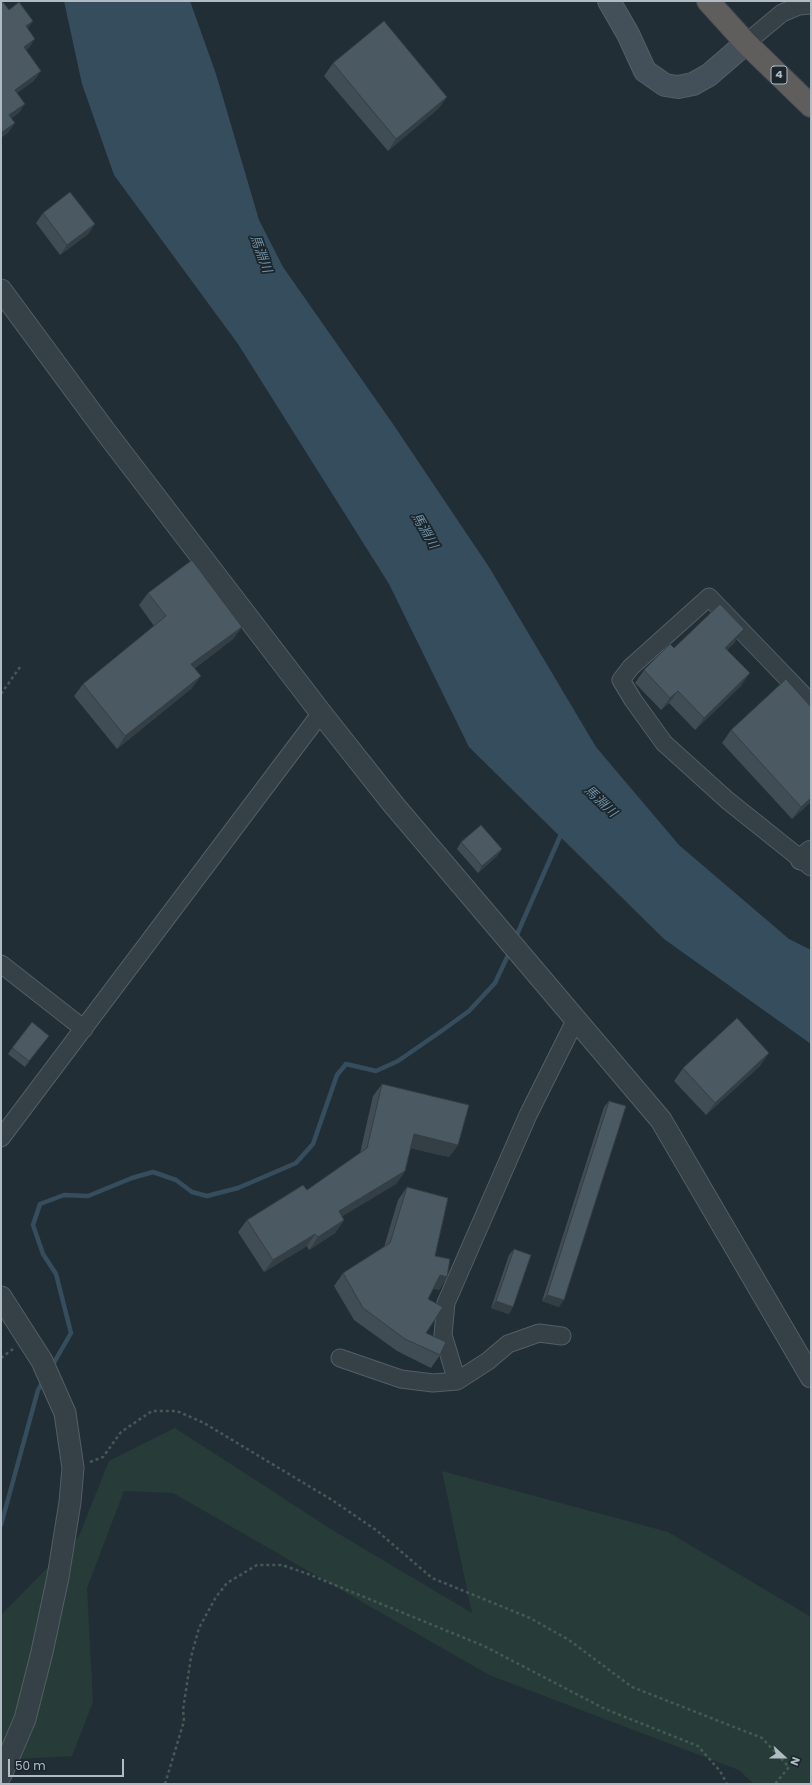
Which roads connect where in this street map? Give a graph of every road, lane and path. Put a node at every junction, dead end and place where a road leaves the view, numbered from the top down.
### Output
1 (609, 1) edge
2 (708, 1) edge
3 (811, 5) edge
4 (746, 43) junction
5 (811, 106) edge
6 (1, 290) edge
7 (20, 667) dead end
8 (1, 694) edge
9 (811, 703) edge
10 (320, 713) junction
11 (808, 859) edge
12 (1, 964) edge
13 (576, 1019) junction
14 (84, 1029) junction
15 (1, 1138) edge
16 (1, 1298) edge
17 (562, 1336) dead end
18 (340, 1358) dead end
19 (811, 1377) edge
20 (457, 1381) junction
21 (73, 1468) junction
22 (1, 1775) edge
23 (165, 1784) edge
24 (727, 1784) edge
25 (775, 1784) edge

1 - 4 main road
2 - 4 highway, 4
3 - 4 street
4 - 5 highway, 4
6 - 10 street
7 - 8 path
9 - 11 street
10 - 13 street
10 - 14 street
12 - 14 street
13 - 19 street
13 - 20 street
14 - 15 street
16 - 21 street
17 - 20 street
18 - 20 street
21 - 22 street
21 - 25 path
23 - 24 path

